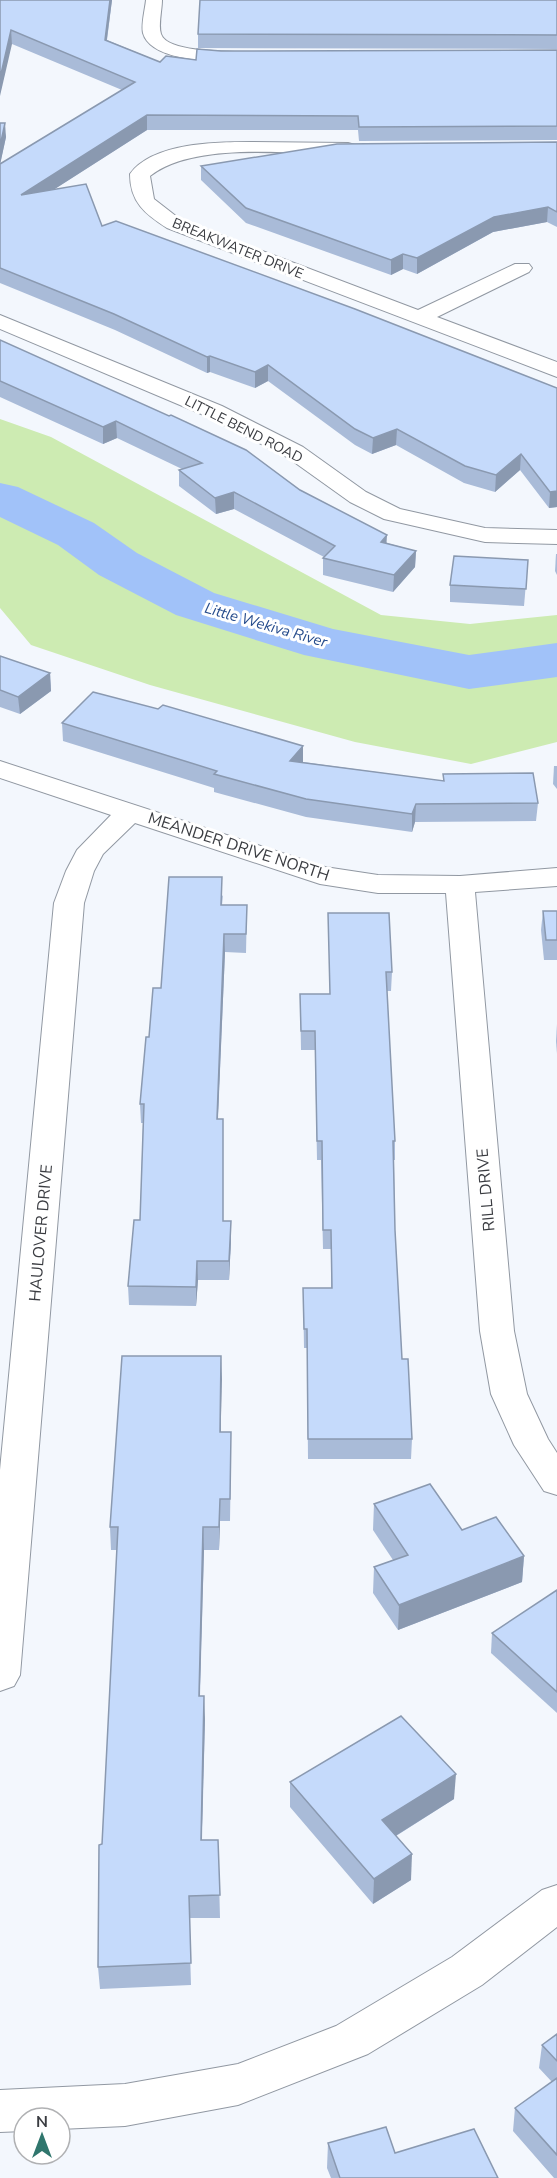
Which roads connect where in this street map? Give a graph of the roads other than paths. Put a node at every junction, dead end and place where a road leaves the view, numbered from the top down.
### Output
1 (154, 0) edge
2 (257, 57) edge
3 (369, 149) edge
4 (522, 267) dead end
5 (418, 318) junction
6 (0, 321) edge
7 (557, 370) edge
8 (557, 537) edge
9 (0, 769) edge
10 (130, 811) junction
11 (557, 877) edge
12 (460, 885) junction
13 (557, 1481) edge
14 (0, 1675) edge
15 (557, 1903) edge
16 (0, 2111) edge

1 - 2 street
3 - 5 street, BREAKWATER DRIVE
4 - 5 street
5 - 7 street, BREAKWATER DRIVE
6 - 8 street, LITTLE BEND ROAD
9 - 10 street, MEANDER DRIVE NORTH
10 - 12 street, MEANDER DRIVE NORTH
10 - 14 street, HAULOVER DRIVE
11 - 12 street, MEANDER DRIVE NORTH
12 - 13 street, RILL DRIVE
15 - 16 street

